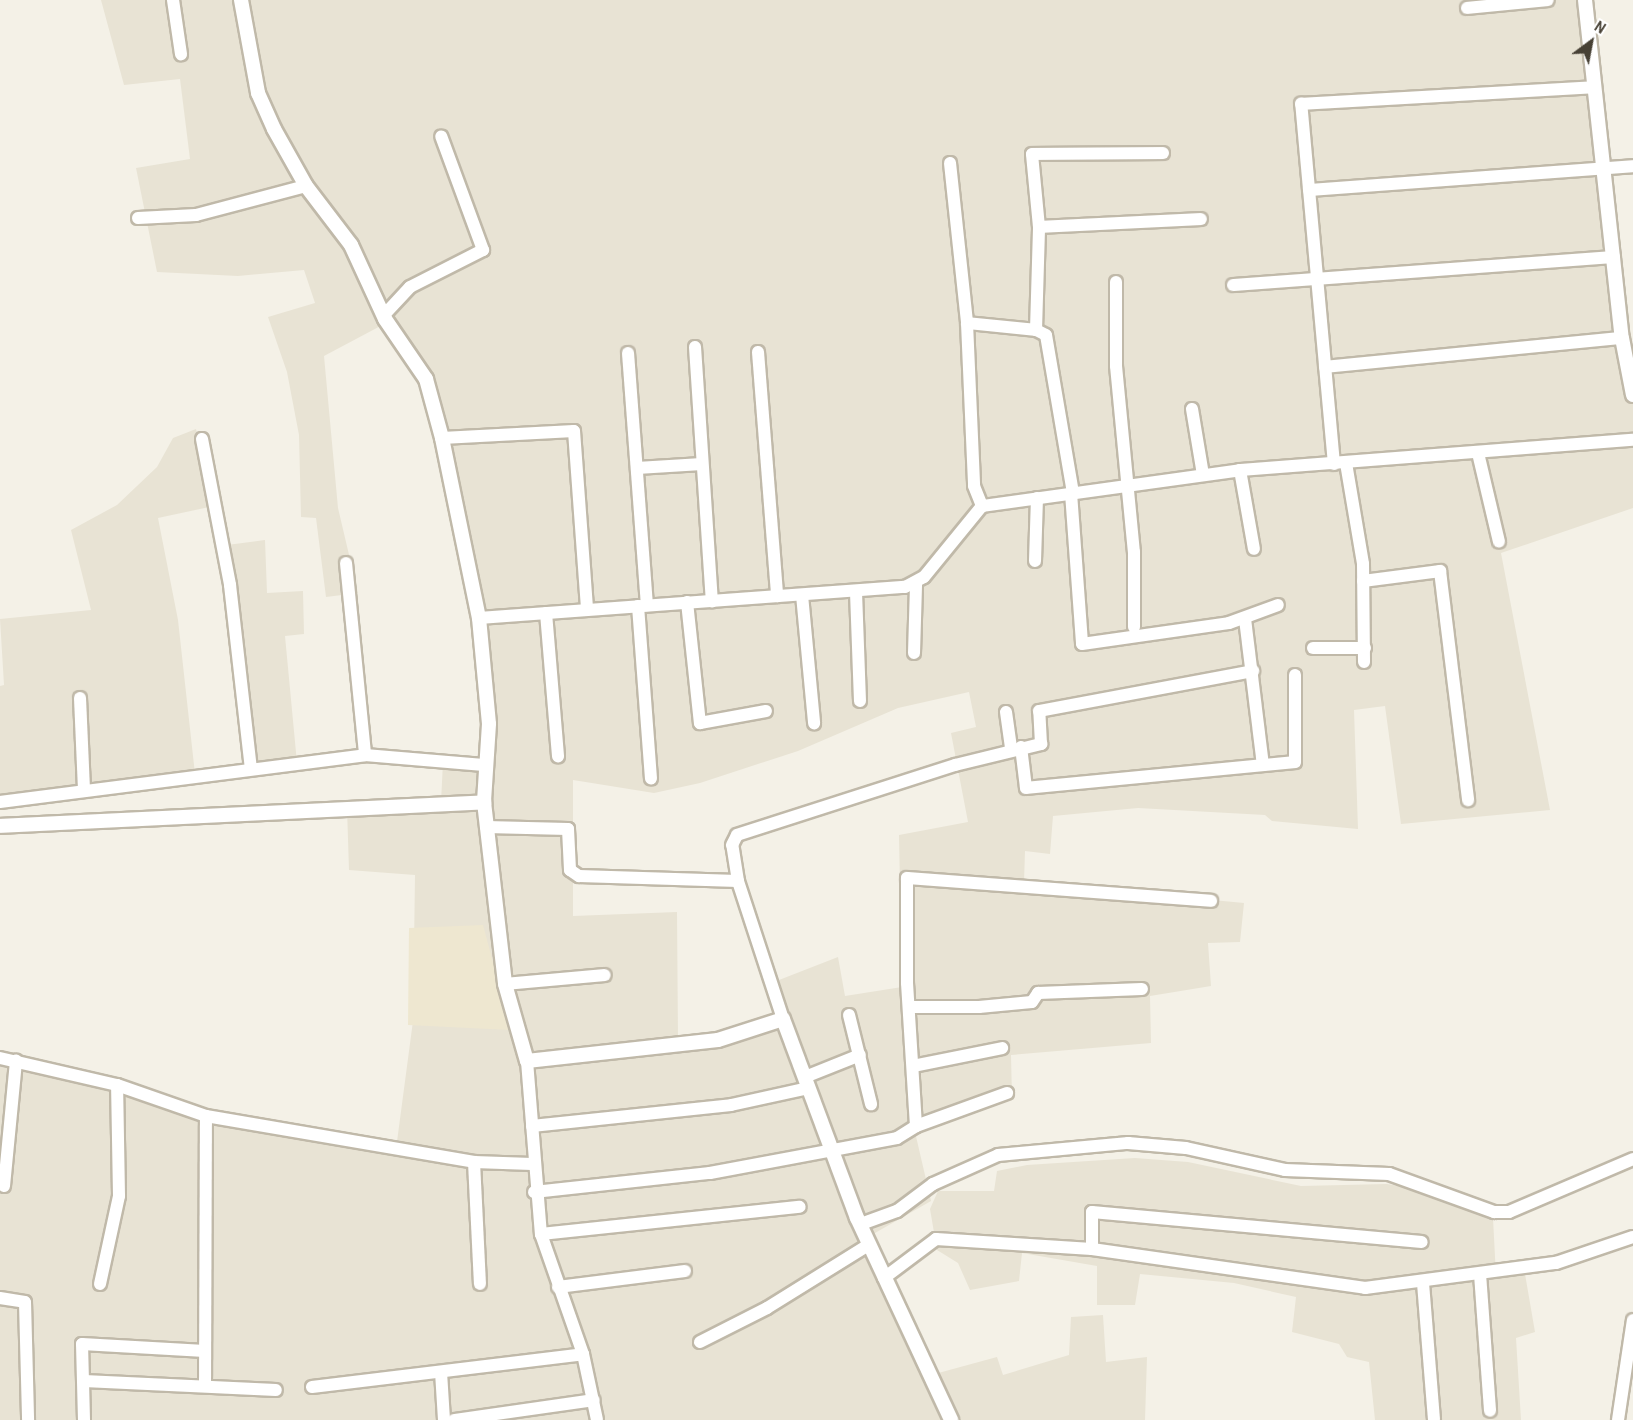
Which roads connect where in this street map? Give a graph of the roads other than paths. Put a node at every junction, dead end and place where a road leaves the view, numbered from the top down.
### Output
1 (173, 0) edge
2 (241, 0) edge
3 (1548, 0) edge
4 (1585, 0) edge
5 (1467, 8) dead end
6 (181, 54) dead end
7 (1592, 87) junction
8 (441, 136) dead end
9 (1163, 153) dead end
10 (950, 163) dead end
11 (1633, 166) edge
12 (1604, 169) junction
13 (306, 186) junction
14 (1309, 190) junction
15 (138, 218) dead end
16 (1201, 219) dead end
17 (1039, 227) junction
18 (1614, 257) junction
19 (1317, 278) junction
20 (1116, 282) dead end
21 (1233, 285) dead end
22 (384, 315) junction
23 (967, 323) junction
24 (1036, 330) junction
25 (1622, 338) junction
26 (695, 346) dead end
27 (758, 352) dead end
28 (628, 353) dead end
29 (1325, 367) junction
30 (1633, 395) edge
31 (1192, 409) dead end
32 (442, 438) junction
33 (202, 439) dead end
34 (1633, 440) edge
35 (1478, 453) junction
36 (702, 464) junction
37 (1340, 464) junction
38 (637, 468) junction
39 (1240, 470) junction
40 (1203, 475) junction
41 (1127, 486) junction
42 (1072, 493) junction
43 (1037, 498) junction
44 (982, 506) junction
45 (1499, 542) dead end
46 (1254, 549) dead end
47 (1035, 561) dead end
48 (346, 563) dead end
49 (1362, 581) junction
50 (916, 584) junction
51 (856, 592) junction
52 (802, 595) junction
53 (777, 596) junction
54 (712, 601) junction
55 (687, 603) junction
56 (1278, 605) dead end
57 (642, 606) junction
58 (587, 609) junction
59 (546, 613) junction
60 (479, 618) junction
61 (1245, 618) junction
62 (1134, 627) dead end
63 (1313, 648) dead end
64 (1365, 648) junction
65 (914, 653) dead end
66 (1364, 662) dead end
67 (1253, 671) junction
68 (1294, 675) dead end
69 (80, 698) dead end
70 (860, 701) dead end
71 (766, 711) dead end
72 (1006, 712) dead end
73 (813, 723) dead end
74 (1016, 748) junction
75 (365, 755) junction
76 (558, 757) dead end
77 (484, 765) junction
78 (1263, 765) junction
79 (251, 768) junction
80 (651, 779) dead end
81 (84, 790) junction
82 (1468, 800) dead end
83 (0, 802) edge
84 (484, 802) junction
85 (0, 826) edge
86 (486, 827) junction
87 (738, 881) junction
88 (1211, 901) dead end
89 (605, 975) dead end
90 (505, 984) junction
91 (1142, 989) dead end
92 (909, 1006) junction
93 (849, 1015) dead end
94 (783, 1019) junction
95 (1002, 1048) dead end
96 (860, 1055) junction
97 (0, 1058) edge
98 (16, 1061) junction
99 (527, 1061) junction
100 (913, 1066) junction
101 (807, 1083) junction
102 (117, 1085) junction
103 (1006, 1093) dead end
104 (871, 1104) dead end
105 (206, 1116) junction
106 (532, 1126) junction
107 (916, 1126) junction
108 (831, 1147) junction
109 (1633, 1159) edge
110 (474, 1162) junction
111 (532, 1164) junction
112 (4, 1186) dead end
113 (534, 1192) junction
114 (800, 1207) dead end
115 (861, 1224) junction
116 (541, 1234) junction
117 (1633, 1237) edge
118 (1422, 1242) dead end
119 (870, 1244) junction
120 (1092, 1249) junction
121 (685, 1271) dead end
122 (1480, 1274) junction
123 (884, 1278) junction
124 (1423, 1283) junction
125 (100, 1284) dead end
126 (480, 1284) dead end
127 (558, 1287) junction
128 (0, 1298) edge
129 (1633, 1320) edge
130 (700, 1342) dead end
131 (205, 1351) junction
132 (582, 1354) junction
133 (441, 1372) junction
134 (84, 1381) junction
135 (205, 1386) junction
136 (312, 1387) dead end
137 (276, 1390) dead end
138 (594, 1400) junction
139 (1490, 1411) dead end
140 (28, 1420) edge
141 (84, 1420) edge
142 (444, 1420) edge
143 (454, 1420) edge
144 (597, 1420) edge
145 (951, 1420) edge
146 (1434, 1420) edge
147 (1618, 1420) edge

1 - 6 street
2 - 13 street
3 - 5 street
4 - 7 street
7 - 12 street
7 - 14 street
8 - 22 street
9 - 17 street
10 - 23 street
11 - 12 street
12 - 14 street
12 - 18 street
13 - 15 street
13 - 22 street
14 - 19 street
16 - 17 street
17 - 24 street
18 - 19 street
18 - 25 street
19 - 21 street
19 - 29 street
20 - 41 street
22 - 32 street
23 - 24 street
23 - 44 street
24 - 42 street
25 - 29 street
25 - 30 street
26 - 36 street
27 - 53 street
28 - 38 street
29 - 37 street
31 - 40 street
32 - 58 street
32 - 60 street
33 - 79 street
34 - 35 street
35 - 37 street
35 - 45 street
36 - 38 street
36 - 54 street
37 - 39 street
37 - 49 street
38 - 57 street
39 - 40 street
39 - 46 street
40 - 41 street
41 - 42 street
41 - 62 street
42 - 43 street
42 - 61 street
43 - 44 street
43 - 47 street
44 - 50 street
48 - 75 street
49 - 64 street
49 - 82 street
50 - 51 street
50 - 65 street
51 - 52 street
51 - 70 street
52 - 53 street
52 - 73 street
53 - 54 street
54 - 55 street
55 - 57 street
55 - 71 street
56 - 61 street
57 - 58 street
57 - 80 street
58 - 59 street
59 - 60 street
59 - 76 street
60 - 77 street
61 - 67 street
63 - 64 street
64 - 66 street
67 - 74 street
67 - 78 street
68 - 78 street
69 - 81 street
72 - 74 street
74 - 78 street
74 - 87 street
75 - 77 street
75 - 79 street
77 - 84 street
79 - 81 street
81 - 83 street
84 - 85 street
84 - 86 street
86 - 87 street
86 - 90 street
87 - 94 street
88 - 92 street
89 - 90 street
90 - 99 street
91 - 92 street
92 - 100 street
93 - 96 street
94 - 99 street
94 - 101 street
95 - 100 street
96 - 101 street
96 - 104 street
97 - 98 street
98 - 102 street
98 - 112 street
99 - 106 street
100 - 107 street
101 - 106 street
101 - 108 street
102 - 105 street
102 - 125 street
103 - 107 street
105 - 110 street
105 - 131 street
106 - 111 street
107 - 108 street
108 - 113 street
108 - 115 street
109 - 115 street
110 - 111 street
110 - 126 street
111 - 113 street
113 - 116 street
114 - 116 street
115 - 119 street
116 - 127 street
117 - 122 street
118 - 120 street
119 - 123 street
119 - 130 street
120 - 123 street
120 - 124 street
121 - 127 street
122 - 124 street
122 - 139 street
123 - 145 street
124 - 146 street
127 - 132 street
128 - 140 street
129 - 147 street
131 - 134 street
131 - 135 street
132 - 133 street
132 - 138 street
133 - 136 street
133 - 142 street
134 - 135 street
134 - 141 street
135 - 137 street
138 - 143 street
138 - 144 street

